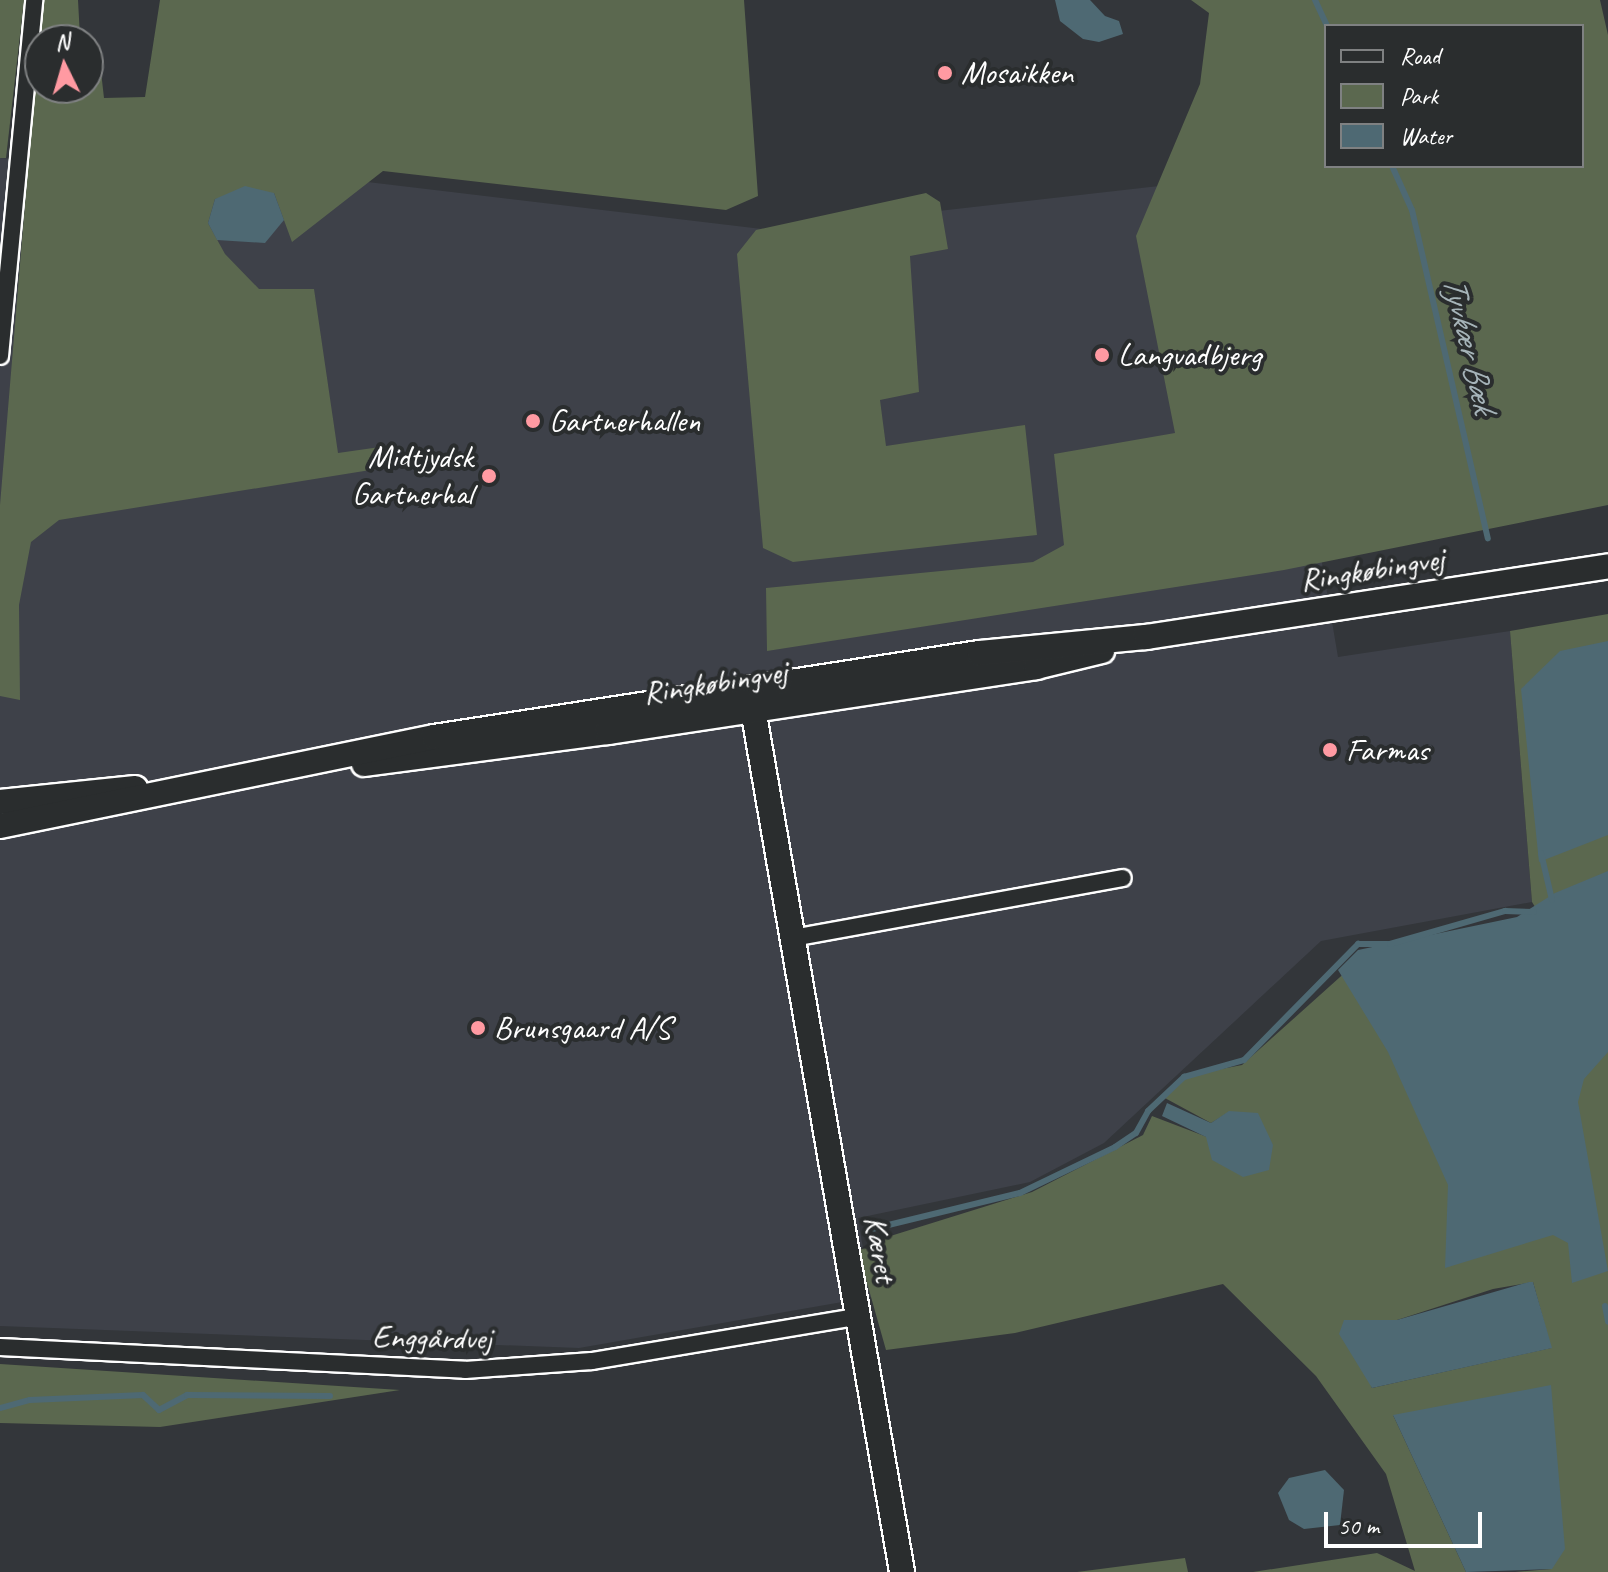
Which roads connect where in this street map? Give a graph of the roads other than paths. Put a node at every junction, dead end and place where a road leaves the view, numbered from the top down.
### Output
1 (34, 0) edge
2 (0, 356) edge
3 (1608, 566) edge
4 (1146, 637) junction
5 (753, 709) junction
6 (290, 770) junction
7 (217, 781) junction
8 (0, 802) edge
9 (0, 826) edge
10 (1123, 878) dead end
11 (793, 938) junction
12 (860, 1316) junction
13 (0, 1347) edge
14 (902, 1572) edge

1 - 2 street
3 - 4 street, Ringkøbingvej
4 - 5 street, Ringkøbingvej
4 - 6 street, Ringkøbingvej
5 - 6 street, Ringkøbingvej
5 - 11 street, Kæret
6 - 7 street, Ringkøbingvej
7 - 8 street, Ringkøbingvej
7 - 9 street, Ringkøbingvej
10 - 11 street
11 - 12 street, Kæret
12 - 13 street, Enggårdvej
12 - 14 street, Kæret

